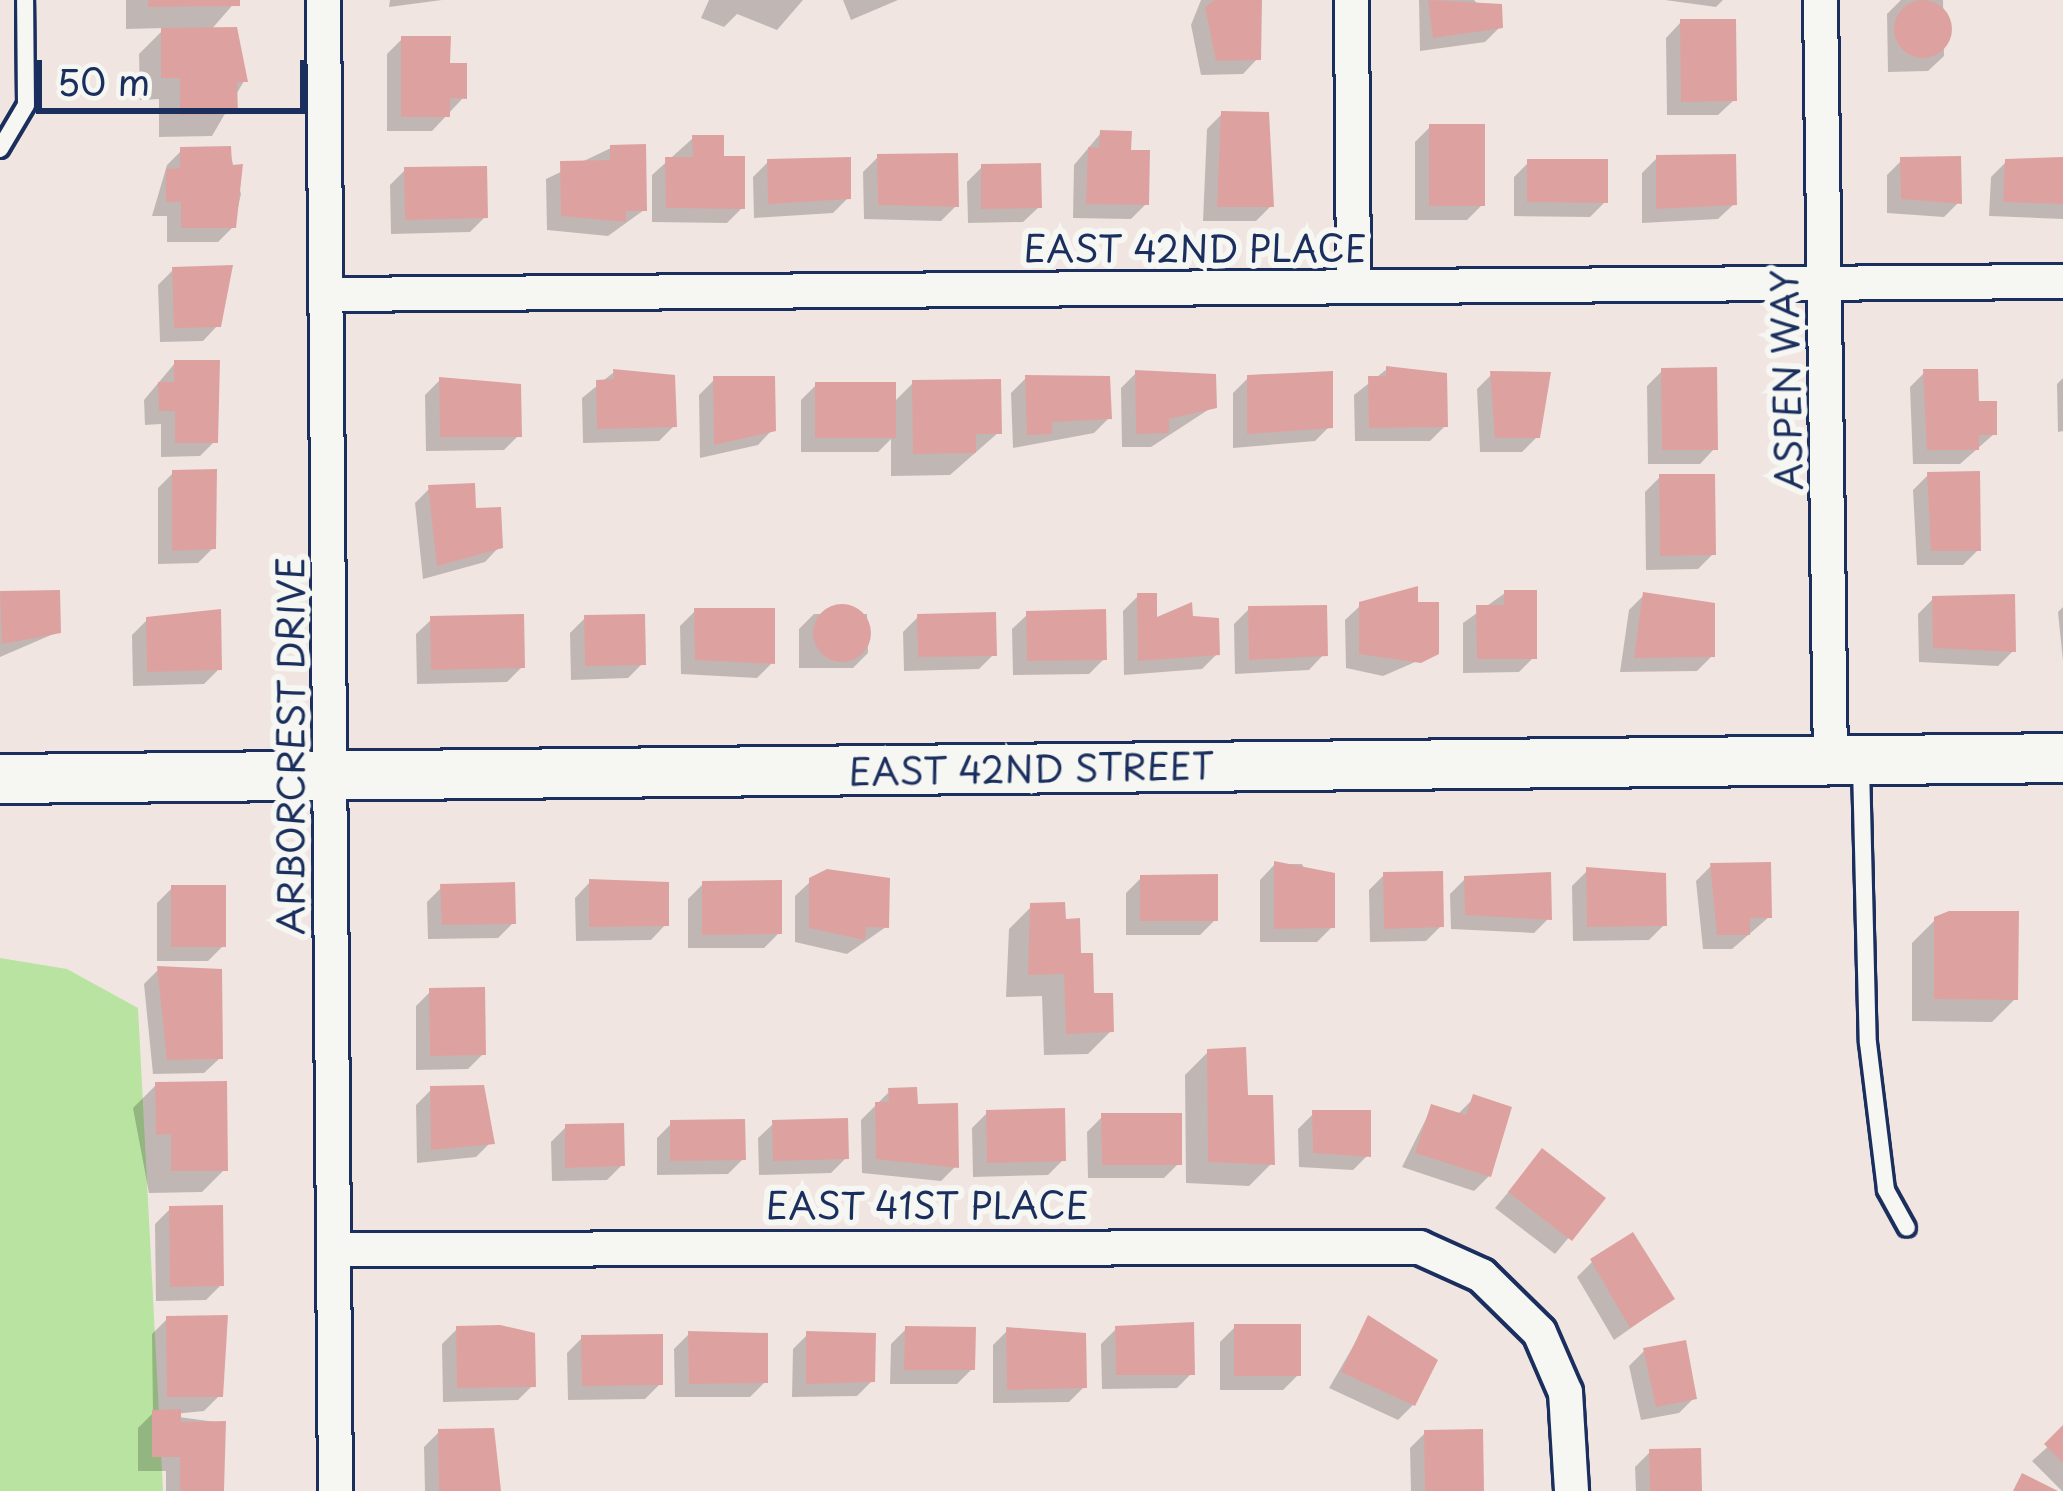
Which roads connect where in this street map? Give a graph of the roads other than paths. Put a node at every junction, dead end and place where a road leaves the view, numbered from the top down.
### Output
1 (25, 0) edge
2 (323, 0) edge
3 (1351, 0) edge
4 (1820, 0) edge
5 (0, 149) edge
6 (2063, 281) edge
7 (1823, 284) junction
8 (1353, 286) junction
9 (327, 294) junction
10 (2063, 758) edge
11 (1845, 759) junction
12 (328, 776) junction
13 (0, 779) edge
14 (1907, 1228) dead end
15 (333, 1249) junction
16 (335, 1491) edge
17 (1571, 1491) edge

1 - 5 lane
2 - 9 street, ARBORCREST DRIVE
3 - 8 street
4 - 7 street, ASPEN WAY
6 - 7 street, EAST 42ND PLACE
7 - 8 street, EAST 42ND PLACE
7 - 11 street, ASPEN WAY
8 - 9 street, EAST 42ND PLACE
9 - 12 street, ARBORCREST DRIVE
10 - 11 street, EAST 42ND STREET
11 - 12 street, EAST 42ND STREET
11 - 14 lane
12 - 13 street, EAST 42ND STREET
12 - 15 street, ARBORCREST DRIVE
15 - 16 street, ARBORCREST DRIVE
15 - 17 street, EAST 41ST PLACE

